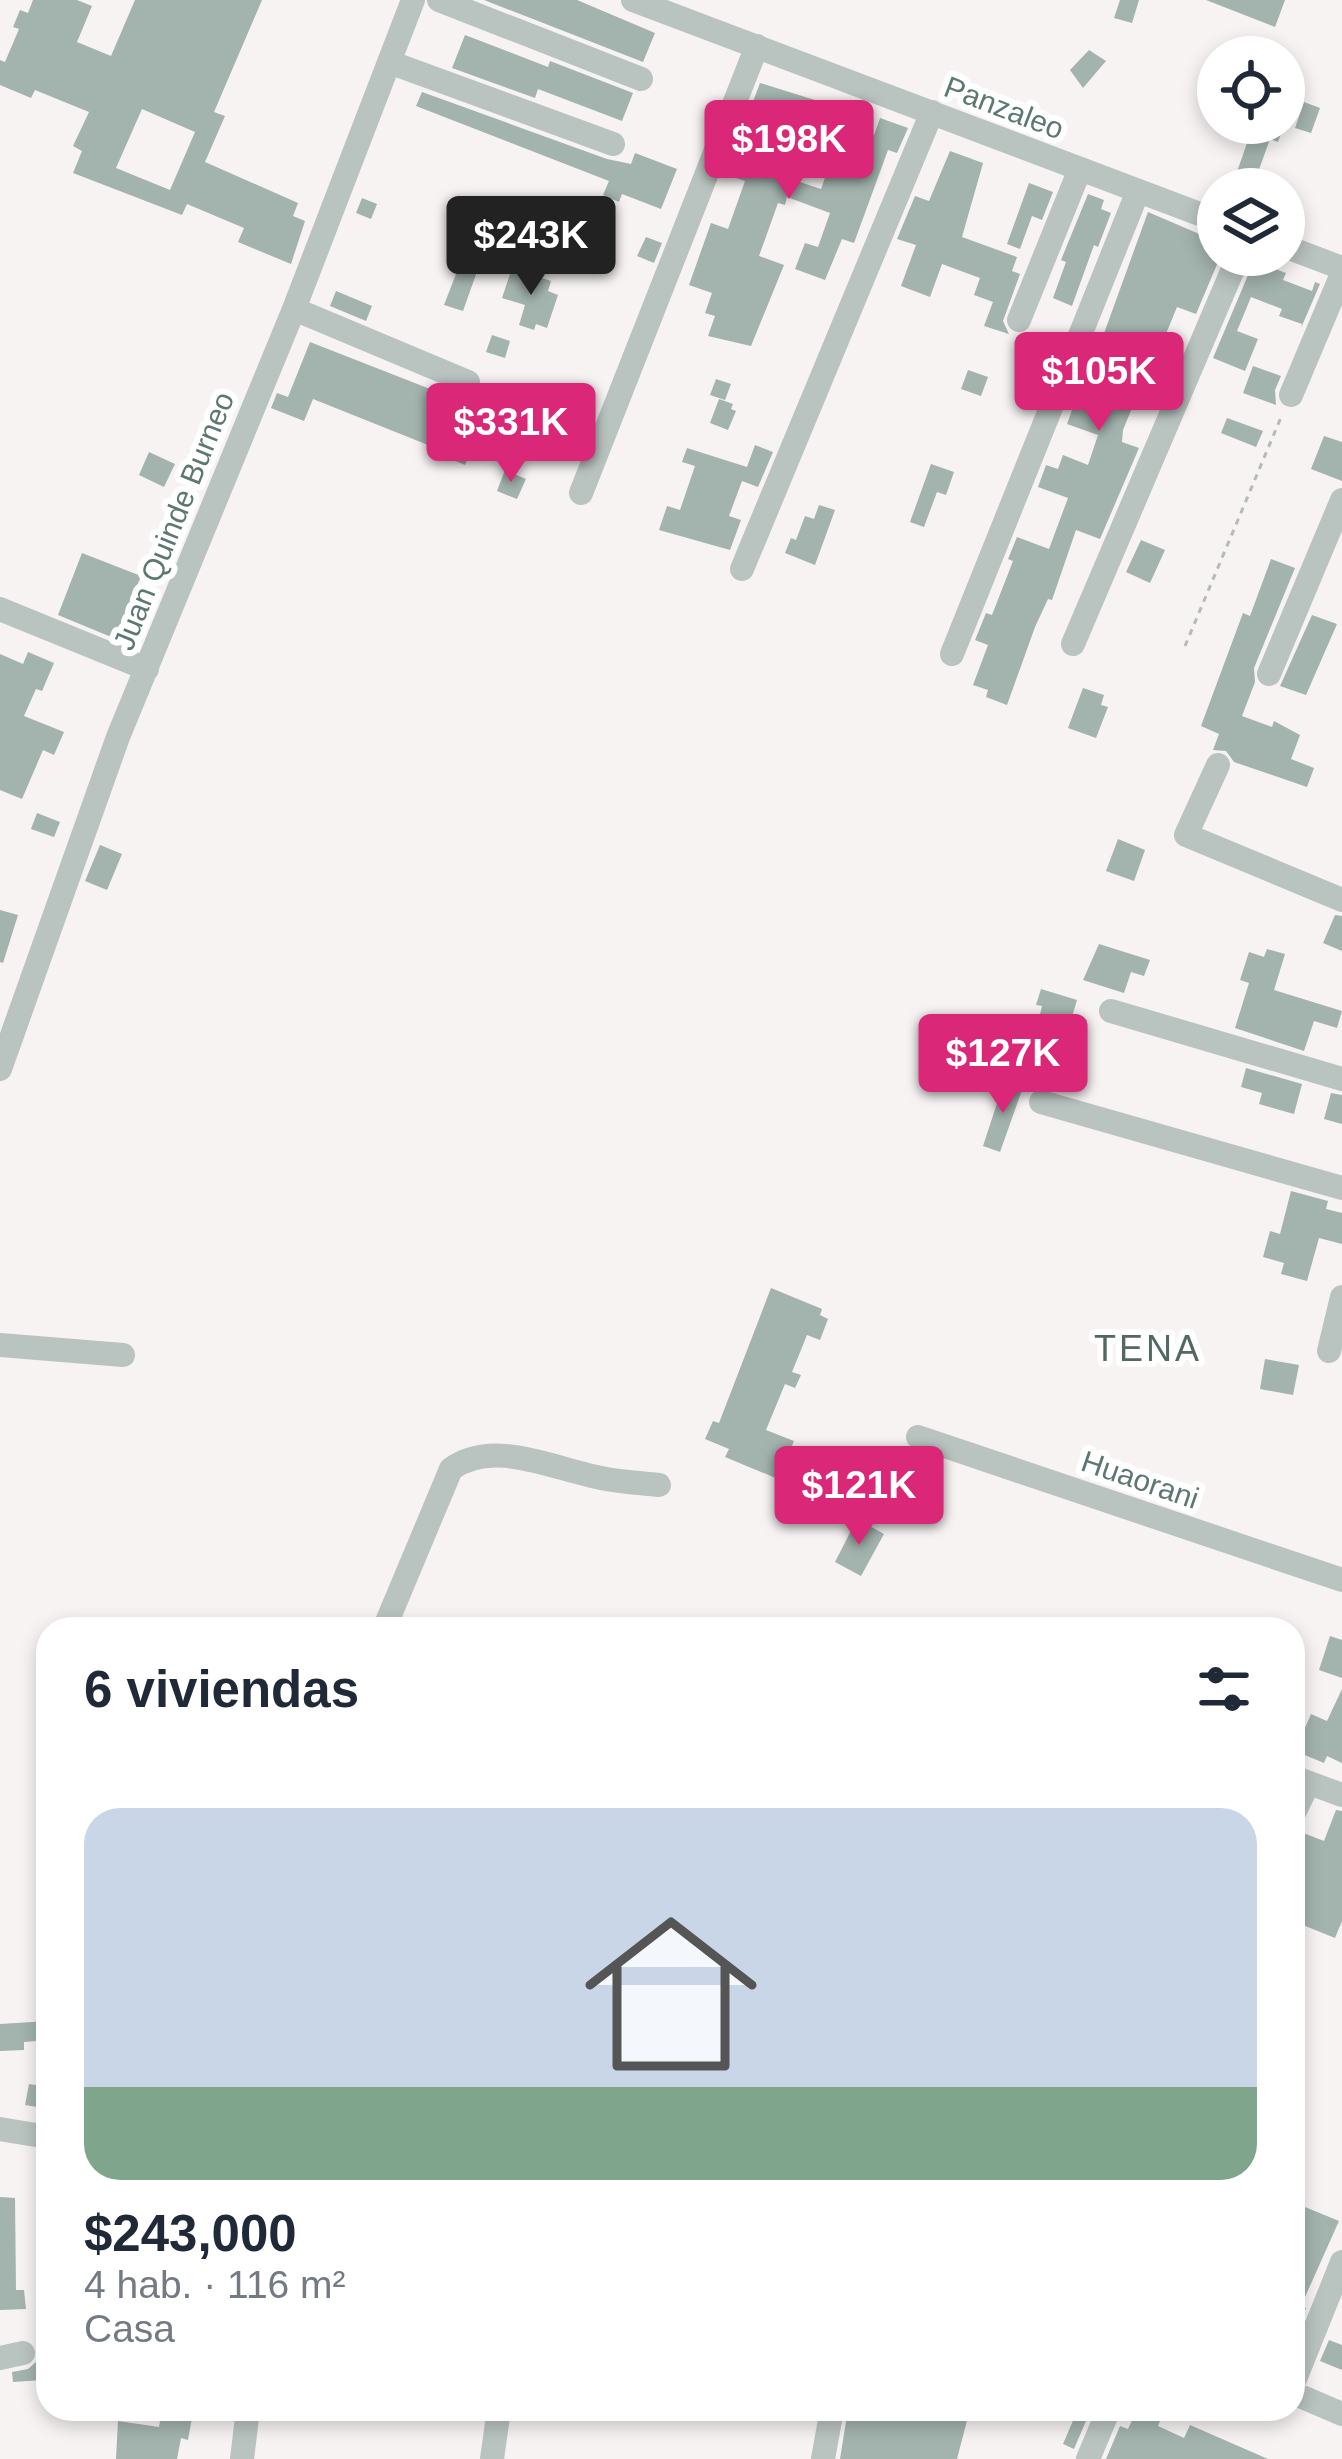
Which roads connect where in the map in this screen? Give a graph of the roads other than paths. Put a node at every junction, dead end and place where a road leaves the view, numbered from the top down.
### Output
1 (413, 0) edge
2 (439, 0) edge
3 (633, 0) edge
4 (757, 46) junction
5 (389, 62) junction
6 (641, 79) dead end
7 (932, 112) junction
8 (613, 144) dead end
9 (1080, 170) junction
10 (1138, 191) junction
11 (1197, 213) edge
12 (1305, 255) edge
13 (1342, 271) edge
14 (1230, 276) edge
15 (294, 309) junction
16 (1019, 320) dead end
17 (468, 382) dead end
18 (1291, 394) road end
19 (580, 494) dead end
20 (1342, 500) edge
21 (742, 569) dead end
22 (0, 609) edge
23 (1073, 644) dead end
24 (952, 654) dead end
25 (147, 669) junction
26 (1269, 674) dead end
27 (1218, 765) dead end
28 (1342, 900) edge
29 (1112, 1011) dead end
30 (0, 1069) edge
31 (1342, 1079) edge
32 (1041, 1102) dead end
33 (1342, 1188) edge
34 (1342, 1298) edge
35 (0, 1345) edge
36 (1329, 1351) dead end
37 (123, 1355) dead end
38 (918, 1437) dead end
39 (659, 1485) dead end
40 (1342, 1580) edge
41 (389, 1617) edge
42 (1305, 1783) edge
43 (1342, 1796) edge
44 (0, 2129) edge
45 (36, 2135) edge
46 (1342, 2261) edge
47 (1305, 2357) edge
48 (1305, 2394) edge
49 (1342, 2414) edge
50 (247, 2421) edge
51 (497, 2421) edge
52 (830, 2421) edge
53 (1103, 2421) edge
54 (242, 2459) edge
55 (492, 2459) edge
56 (823, 2459) edge
57 (1088, 2459) edge

1 - 5 street, Juan Quinde Burneo
2 - 6 street
3 - 4 street, Panzaleo
4 - 7 street, Panzaleo
4 - 19 street
5 - 8 street
5 - 15 street, Juan Quinde Burneo
7 - 9 street, Panzaleo
7 - 21 street
9 - 10 street, Panzaleo
9 - 16 street
10 - 11 street, Panzaleo
10 - 24 street
12 - 13 street
13 - 18 street
14 - 23 street
15 - 17 street
15 - 25 street, Juan Quinde Burneo
20 - 26 street
22 - 25 street
25 - 30 street, Juan Quinde Burneo
27 - 28 street
29 - 31 street
32 - 33 street
34 - 36 street
35 - 37 street
38 - 40 street, Huaorani
39 - 41 street
42 - 43 street
44 - 45 street
46 - 47 street
48 - 49 street
50 - 54 street
51 - 55 street
52 - 56 street
53 - 57 street

